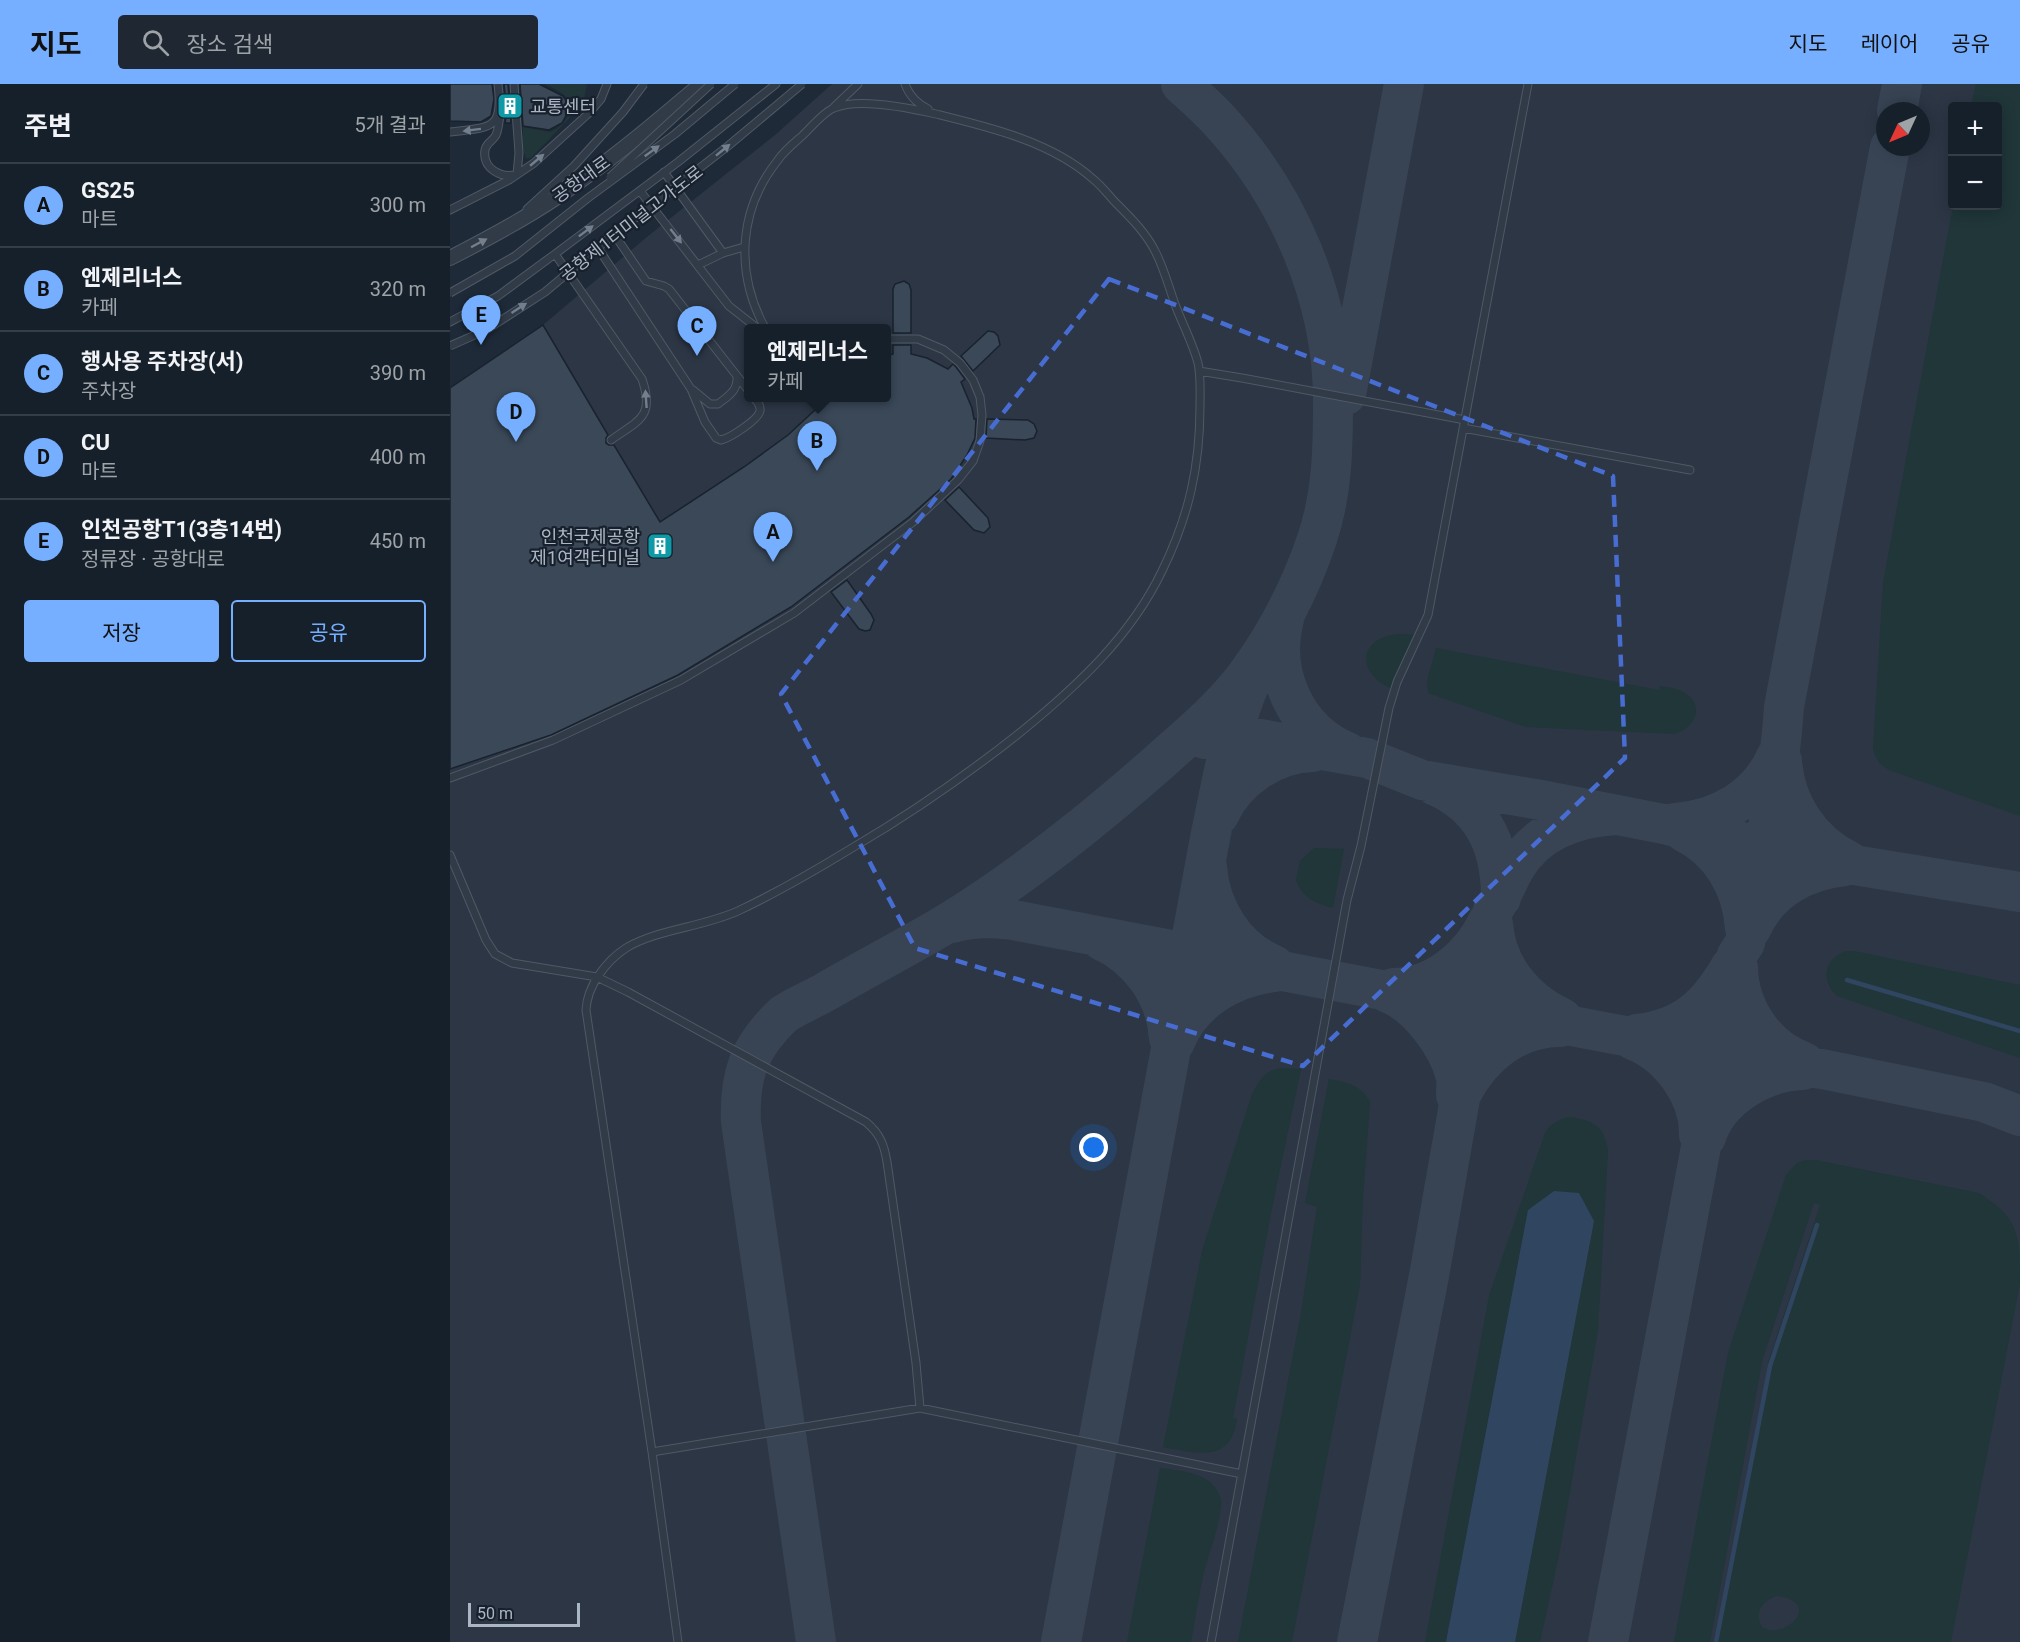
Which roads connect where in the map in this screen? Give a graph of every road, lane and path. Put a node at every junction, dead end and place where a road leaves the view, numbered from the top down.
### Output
1 (498, 84) edge
2 (514, 84) edge
3 (607, 84) edge
4 (644, 84) edge
5 (701, 84) edge
6 (711, 84) edge
7 (735, 84) edge
8 (776, 84) edge
9 (802, 84) edge
10 (858, 84) edge
11 (905, 84) edge
12 (1528, 84) edge
13 (833, 108) junction
14 (501, 111) junction
15 (938, 115) junction
16 (450, 132) edge
17 (664, 172) junction
18 (517, 174) junction
19 (640, 191) junction
20 (588, 198) junction
21 (450, 210) edge
22 (508, 228) junction
23 (614, 234) junction
24 (744, 247) junction
25 (598, 248) junction
26 (723, 253) junction
27 (555, 254) junction
28 (450, 258) edge
29 (698, 265) junction
30 (450, 293) edge
31 (450, 322) edge
32 (752, 324) edge
33 (763, 324) edge
34 (891, 339) edge
35 (450, 346) edge
36 (1199, 371) junction
37 (737, 376) junction
38 (744, 385) edge
39 (691, 389) junction
40 (757, 402) edge
41 (1465, 420) junction
42 (1463, 428) junction
43 (612, 440) dead end
44 (1690, 470) dead end
45 (450, 778) edge
46 (450, 855) edge
47 (597, 977) junction
48 (920, 1408) junction
49 (652, 1452) junction
50 (1242, 1474) junction
51 (678, 1642) edge
52 (1211, 1642) edge

1 - 14 lane
2 - 18 lane
18 -> 3 lane
4 - 22 lane, bridge
5 - 22 street, 공항대로
6 - 20 lane, bridge
20 -> 7 lane, bridge
8 - 17 lane
23 -> 9 lane, 공항제1터미널고가도로, bridge
10 - 13 lane
11 - 15 lane
12 - 41 lane
13 - 15 lane
13 - 24 lane
14 -> 16 lane
14 - 18 lane
15 - 36 lane
17 - 19 lane
17 - 26 lane
18 - 21 lane
27 -> 19 lane
19 -> 29 lane
20 - 30 lane, bridge
28 -> 22 street, 공항대로
23 - 25 lane, 공항제1터미널고가도로, bridge
23 - 37 lane
24 - 26 lane
24 - 33 lane
35 -> 25 lane, 공항제1터미널고가도로, bridge
25 - 39 lane
26 - 29 lane
27 - 31 lane
43 -> 27 lane
29 - 32 lane
34 - 45 lane
36 - 41 lane
36 - 47 lane
37 - 38 lane
37 - 39 lane
39 - 40 lane
41 - 42 lane
42 - 44 lane
42 - 50 lane
46 - 47 lane
47 - 48 lane
47 - 49 lane
48 - 49 lane
48 - 50 lane
49 - 51 lane
50 - 52 lane

